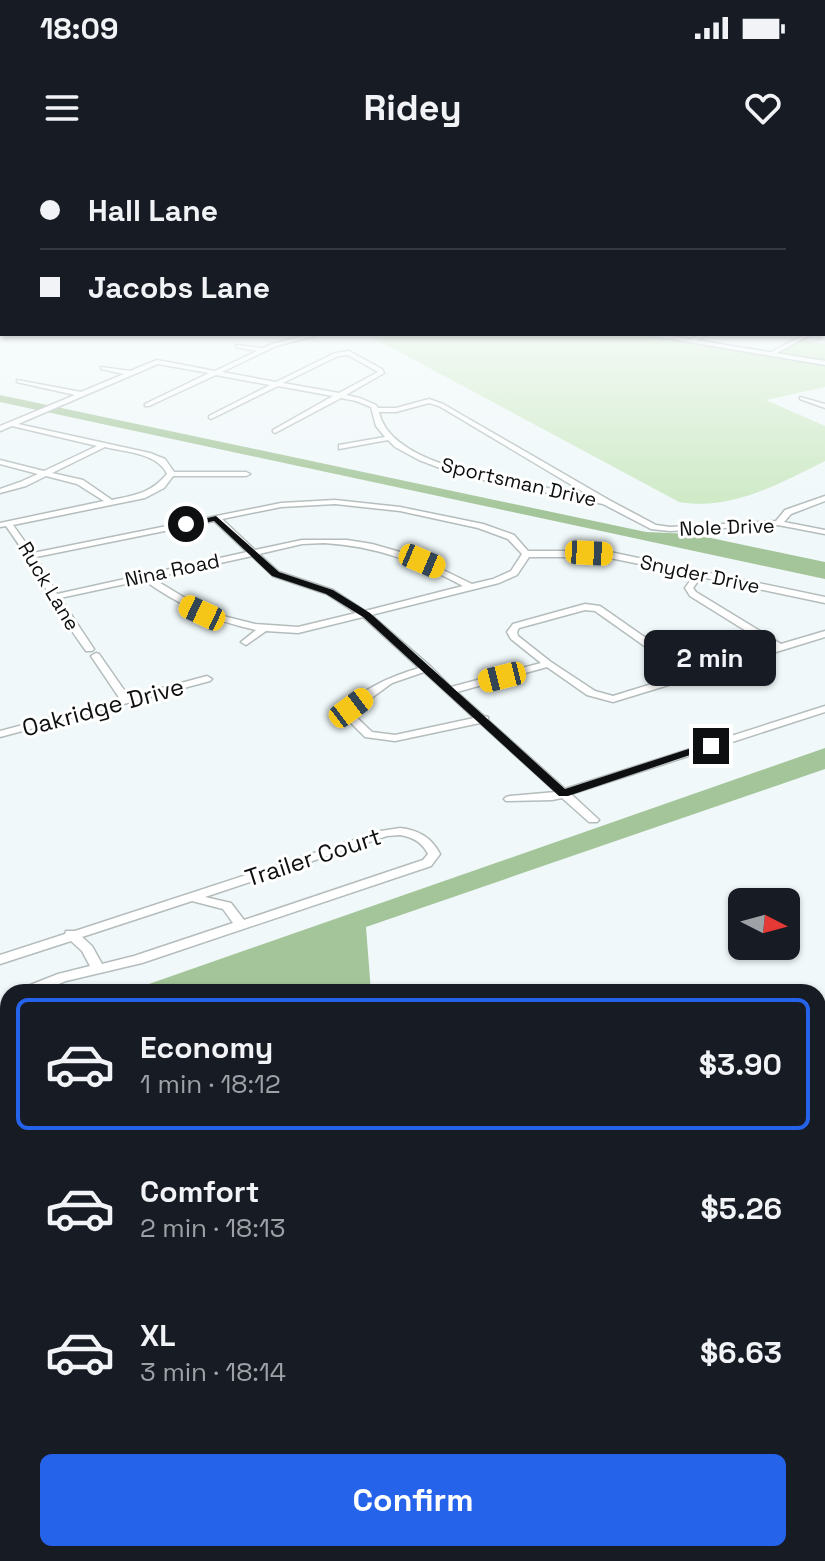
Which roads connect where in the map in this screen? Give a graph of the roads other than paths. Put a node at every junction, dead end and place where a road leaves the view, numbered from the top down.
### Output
1 (21, 381) edge
2 (111, 381) edge
3 (196, 381) edge
4 (261, 381) edge
5 (279, 381) edge
6 (366, 381) edge
7 (274, 384) junction
8 (82, 394) junction
9 (342, 395) junction
10 (802, 398) dead end
11 (147, 405) dead end
12 (825, 406) edge
13 (376, 410) junction
14 (211, 417) dead end
15 (0, 422) edge
16 (11, 424) junction
17 (0, 429) edge
18 (275, 431) dead end
19 (388, 438) junction
20 (104, 445) junction
21 (342, 447) dead end
22 (0, 462) edge
23 (47, 473) junction
24 (171, 474) junction
25 (246, 474) dead end
26 (0, 491) edge
27 (825, 498) edge
28 (606, 502) junction
29 (112, 503) junction
30 (216, 518) junction
31 (778, 523) junction
32 (4, 524) edge
33 (825, 532) edge
34 (253, 553) junction
35 (526, 554) junction
36 (34, 555) junction
37 (699, 574) junction
38 (144, 576) junction
39 (471, 587) junction
40 (54, 597) junction
41 (825, 600) edge
42 (366, 615) junction
43 (265, 627) junction
44 (825, 634) edge
45 (246, 642) dead end
46 (780, 648) junction
47 (548, 664) junction
48 (427, 668) junction
49 (692, 675) junction
50 (207, 679) dead end
51 (451, 690) junction
52 (127, 701) junction
53 (825, 709) edge
54 (484, 719) junction
55 (0, 734) edge
56 (563, 793) junction
57 (510, 799) dead end
58 (593, 820) dead end
59 (192, 897) junction
60 (241, 925) junction
61 (71, 934) junction
62 (0, 960) edge
63 (98, 969) junction
64 (45, 984) edge

1 - 8 street
2 - 8 street
3 - 11 street
4 - 7 street
5 - 7 street
6 - 9 street
7 - 9 street
7 - 14 street
8 - 16 street
9 - 13 street
9 - 18 street
10 - 12 street
13 - 19 street
13 - 28 street, Nole Drive
15 - 16 street
16 - 17 street
16 - 20 street
19 - 21 street
19 - 28 street, Sportsman Drive
20 - 23 street
20 - 24 street
22 - 23 street
23 - 26 street
23 - 29 street
24 - 25 street
24 - 29 street
27 - 31 street
28 - 31 street, Nole Drive
29 - 32 street
30 - 34 street
30 - 35 street
30 - 36 street
31 - 33 street, Nole Drive
32 - 36 street, Ruck Lane
34 - 38 street, Nina Road
34 - 39 street, Nina Road
34 - 42 street
35 - 37 street, Snyder Drive
35 - 39 street
36 - 40 street, Ruck Lane
37 - 41 street, Snyder Drive
37 - 46 street
38 - 40 street, Nina Road
38 - 43 street
39 - 42 street
40 - 52 street, Ruck Lane
42 - 43 street
42 - 48 street
43 - 45 street
44 - 46 street
46 - 49 street
47 - 49 street
47 - 49 street
47 - 51 street
48 - 51 street
48 - 54 street
50 - 52 street, Oakridge Drive
51 - 54 street
52 - 55 street, Oakridge Drive
53 - 56 street
54 - 56 street
56 - 57 street
56 - 58 street
59 - 60 street
59 - 60 street, Trailer Court
59 - 61 street, Trailer Court
60 - 63 street, Trailer Court
61 - 62 street, Trailer Court
61 - 63 street
63 - 64 street, Trailer Court

